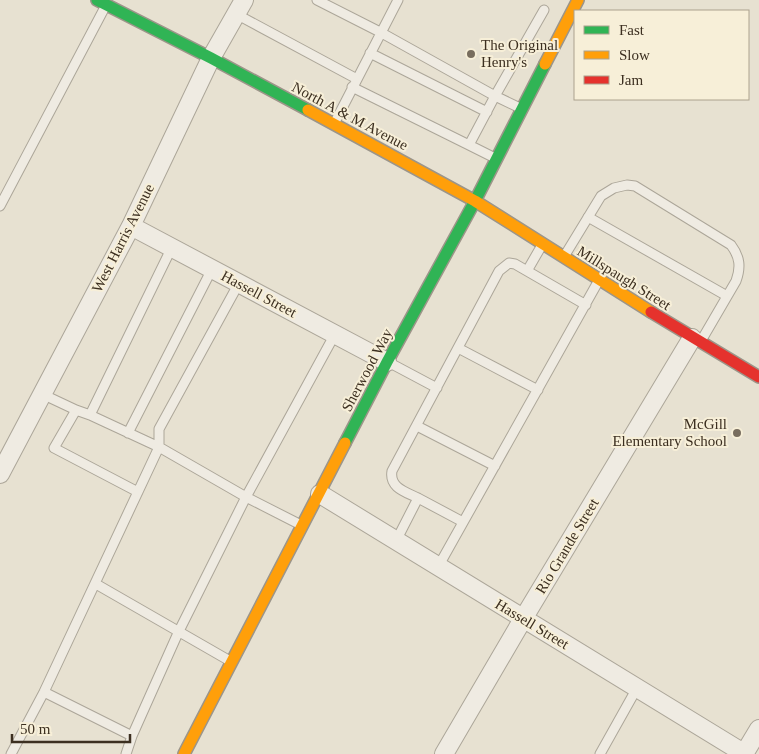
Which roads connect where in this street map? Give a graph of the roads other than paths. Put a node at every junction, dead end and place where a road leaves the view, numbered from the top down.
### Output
1 (317, 0) edge
2 (398, 0) edge
3 (578, 0) edge
4 (104, 2) edge
5 (240, 7) edge
6 (544, 10) dead end
7 (380, 32) junction
8 (370, 53) junction
9 (211, 58) junction
10 (358, 79) junction
11 (352, 87) junction
12 (495, 96) junction
13 (522, 109) junction
14 (487, 112) junction
15 (334, 124) junction
16 (469, 145) junction
17 (496, 159) junction
18 (475, 200) junction
19 (0, 206) edge
20 (588, 217) junction
21 (131, 226) junction
22 (543, 244) junction
23 (172, 247) junction
24 (563, 257) junction
25 (212, 269) junction
26 (527, 271) junction
27 (600, 280) junction
28 (238, 283) junction
29 (727, 296) junction
30 (586, 305) junction
31 (335, 334) junction
32 (696, 341) junction
33 (458, 348) junction
34 (387, 362) junction
35 (759, 377) edge
36 (436, 388) junction
37 (538, 390) junction
38 (42, 394) junction
39 (76, 410) junction
40 (90, 415) junction
41 (417, 426) junction
42 (128, 433) junction
43 (159, 447) junction
44 (495, 466) junction
45 (0, 474) edge
46 (138, 492) junction
47 (320, 494) junction
48 (246, 496) junction
49 (418, 498) junction
50 (463, 522) junction
51 (303, 526) junction
52 (396, 541) junction
53 (438, 567) junction
54 (96, 584) junction
55 (523, 619) junction
56 (178, 633) junction
57 (232, 662) junction
58 (637, 688) junction
59 (44, 692) junction
60 (759, 729) edge
61 (132, 736) junction
62 (11, 754) edge
63 (126, 754) edge
64 (184, 754) edge
65 (444, 754) edge
66 (600, 754) edge
67 (744, 754) edge

1 - 7 lane
2 - 7 lane
3 - 13 main road, Sherwood Way
4 - 9 main road, North A & M Avenue
4 - 19 lane
5 - 9 street, West Harris Avenue
5 - 10 lane
6 - 12 lane
7 - 8 lane
7 - 12 lane
8 - 10 lane
8 - 14 lane
9 - 15 main road, North A & M Avenue
9 - 21 street, West Harris Avenue
10 - 11 lane
11 - 15 lane
11 - 16 lane
12 - 13 lane
12 - 14 lane
13 - 17 main road, Sherwood Way
14 - 16 lane
15 - 18 main road, North A & M Avenue
16 - 17 lane
17 - 18 main road, Sherwood Way
18 - 22 main road, Millspaugh Street
18 - 34 main road, Sherwood Way
20 - 24 lane
20 - 29 lane
20 - 29 lane
21 - 23 street, Hassell Street
21 - 38 street, West Harris Avenue
22 - 24 main road, Millspaugh Street
22 - 26 lane
23 - 25 street, Hassell Street
23 - 40 lane
24 - 27 main road, Millspaugh Street
25 - 28 street, Hassell Street
25 - 42 lane
26 - 30 lane
26 - 33 lane
27 - 30 lane
27 - 32 main road, Millspaugh Street
28 - 31 street, Hassell Street
28 - 43 lane
29 - 32 lane
30 - 37 lane
31 - 34 street, Hassell Street
31 - 48 lane
32 - 35 main road, Millspaugh Street
32 - 55 street, Rio Grande Street
33 - 36 lane
33 - 37 lane
34 - 36 lane
34 - 47 main road, Sherwood Way
36 - 41 lane
37 - 44 lane
38 - 39 lane
38 - 45 street, West Harris Avenue
39 - 40 lane
39 - 46 lane
40 - 42 lane
41 - 44 lane
41 - 49 lane
42 - 43 lane
43 - 46 lane
43 - 48 lane
44 - 50 lane
46 - 54 lane
47 - 51 main road, Sherwood Way
47 - 52 street, Hassell Street
48 - 51 lane
48 - 56 lane
49 - 50 lane
49 - 52 lane
50 - 53 lane
51 - 57 main road, Sherwood Way
52 - 53 street, Hassell Street
53 - 55 street, Hassell Street
54 - 56 lane
54 - 59 lane
55 - 58 street, Hassell Street
55 - 65 street, Rio Grande Street
56 - 57 lane
56 - 61 lane
57 - 64 main road, Sherwood Way
58 - 66 lane
58 - 67 street, Hassell Street
59 - 61 lane
59 - 62 lane
60 - 67 street
61 - 63 lane

